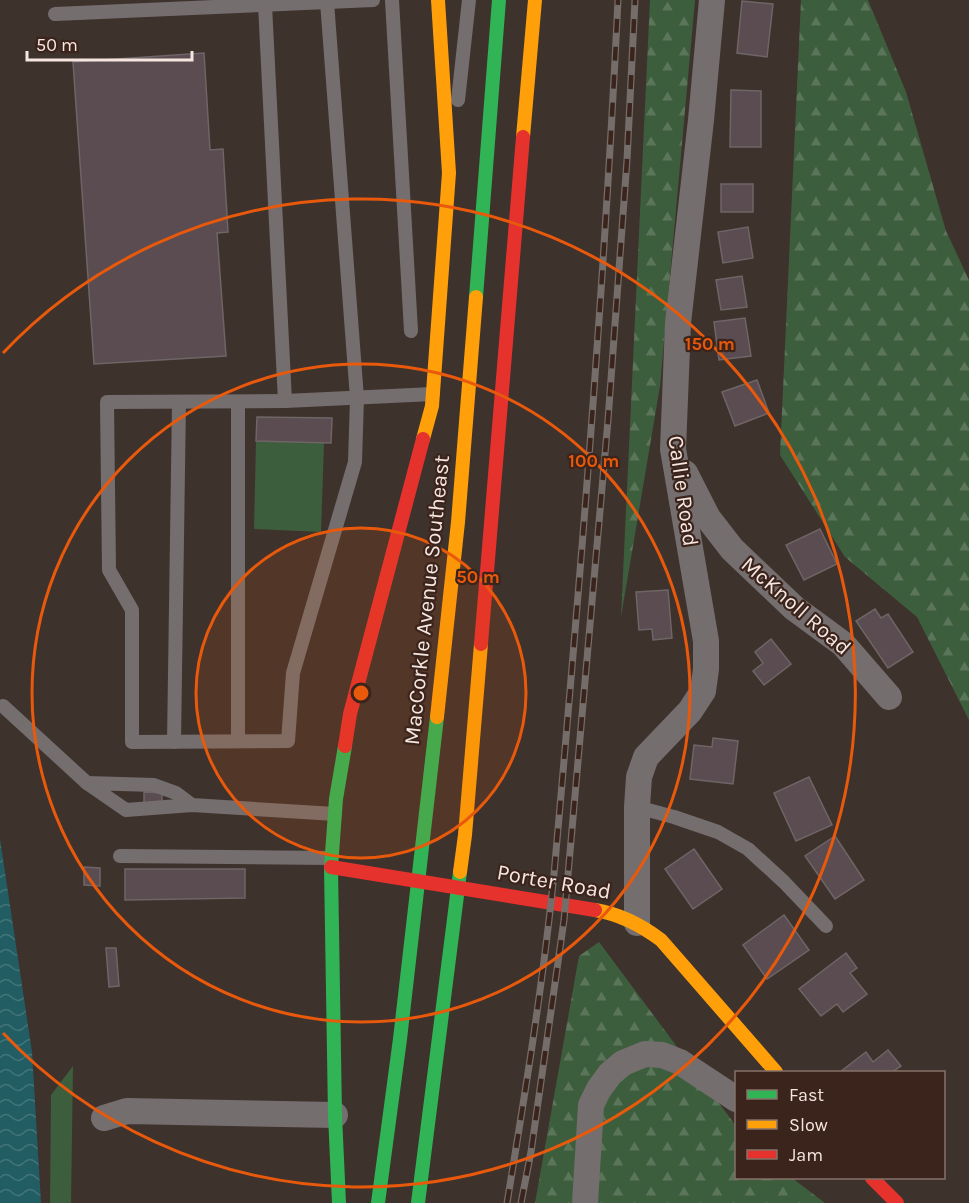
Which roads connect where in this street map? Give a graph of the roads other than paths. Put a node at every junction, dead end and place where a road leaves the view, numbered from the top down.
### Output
1 (372, 0) edge
2 (392, 0) edge
3 (438, 0) edge
4 (469, 0) edge
5 (499, 0) edge
6 (535, 0) edge
7 (712, 0) edge
8 (327, 2) junction
9 (265, 5) junction
10 (55, 14) dead end
11 (450, 173) junction
12 (411, 331) dead end
13 (433, 394) junction
14 (357, 398) junction
15 (285, 401) junction
16 (179, 402) junction
17 (238, 402) junction
18 (673, 449) junction
19 (890, 697) dead end
20 (3, 706) dead end
21 (238, 741) junction
22 (174, 742) junction
23 (87, 783) junction
24 (192, 805) junction
25 (637, 807) junction
26 (335, 814) junction
27 (120, 856) dead end
28 (331, 862) junction
29 (419, 880) junction
30 (458, 886) junction
31 (637, 923) junction
32 (826, 926) dead end
33 (775, 1071) edge
34 (735, 1098) edge
35 (335, 1115) junction
36 (104, 1118) dead end
37 (873, 1179) edge
38 (339, 1203) edge
39 (378, 1203) edge
40 (418, 1203) edge
41 (585, 1203) edge
42 (897, 1203) edge

1 - 8 lane
2 - 12 lane
3 - 11 main road
4 - 11 lane
5 - 29 main road, MacCorkle Avenue Southeast
6 - 30 main road
7 - 18 street, Callie Road
8 - 9 lane
8 - 14 lane
9 - 10 lane
9 - 15 lane
11 - 13 main road
13 - 14 lane
13 - 26 main road
14 - 15 lane
14 - 21 lane
15 - 17 lane
16 - 17 lane
16 - 22 lane
16 - 22 lane
17 - 21 lane
18 - 19 street, McKnoll Road
18 - 25 street, Callie Road
20 - 23 lane
21 - 22 lane
23 - 24 lane
23 - 24 lane
24 - 26 lane
25 - 31 street, Callie Road
25 - 32 lane
26 - 28 main road
27 - 28 lane
28 - 29 main road, Porter Road
28 - 35 main road
29 - 30 main road, Porter Road
29 - 39 main road, MacCorkle Avenue Southeast
30 - 31 main road, Porter Road
30 - 40 main road
31 - 33 main road, Porter Road
34 - 41 street
35 - 36 street
35 - 38 main road
37 - 42 main road

